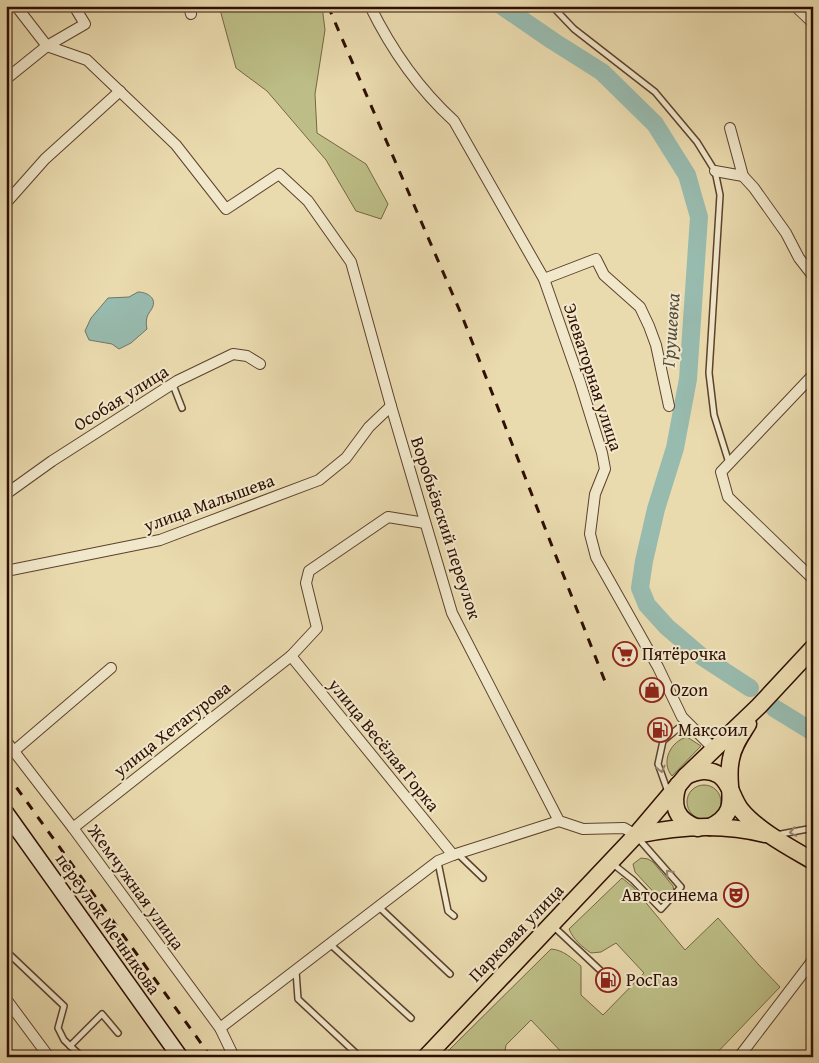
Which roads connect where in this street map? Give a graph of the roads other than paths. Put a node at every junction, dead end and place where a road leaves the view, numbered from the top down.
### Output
1 (16, 6) edge
2 (74, 6) edge
3 (370, 6) edge
4 (552, 6) edge
5 (794, 6) edge
6 (813, 23) edge
7 (47, 46) junction
8 (6, 79) edge
9 (120, 91) junction
10 (730, 128) dead end
11 (715, 171) junction
12 (743, 176) junction
13 (6, 203) edge
14 (813, 276) edge
15 (544, 279) junction
16 (260, 364) dead end
17 (813, 375) edge
18 (173, 384) junction
19 (391, 406) junction
20 (669, 406) dead end
21 (182, 408) dead end
22 (729, 463) junction
23 (6, 494) edge
24 (426, 524) junction
25 (6, 571) edge
26 (813, 579) edge
27 (813, 648) edge
28 (291, 656) junction
29 (111, 668) dead end
30 (759, 706) junction
31 (691, 726) junction
32 (6, 741) edge
33 (714, 749) junction
34 (14, 751) junction
35 (678, 785) junction
36 (731, 792) junction
37 (6, 813) edge
38 (559, 821) junction
39 (73, 828) junction
40 (705, 828) junction
41 (813, 828) edge
42 (636, 835) junction
43 (772, 836) junction
44 (455, 854) junction
45 (438, 861) junction
46 (813, 861) edge
47 (610, 862) junction
48 (483, 878) dead end
49 (379, 906) junction
50 (454, 916) dead end
51 (552, 925) junction
52 (330, 944) junction
53 (6, 951) edge
54 (813, 960) edge
55 (296, 970) junction
56 (602, 972) dead end
57 (450, 974) dead end
58 (6, 999) edge
59 (411, 1018) dead end
60 (220, 1028) junction
61 (118, 1033) dead end
62 (70, 1046) junction
63 (49, 1057) edge
64 (82, 1057) edge
65 (180, 1057) edge
66 (234, 1057) edge
67 (360, 1057) edge
68 (426, 1057) edge
69 (739, 1057) edge

1 - 7 street
2 - 7 street
3 - 15 street, Элеваторная улица
4 - 11 lane
5 - 6 street
7 - 8 street
7 - 9 street
9 - 13 street
9 - 19 street, Воробьёвский переулок
10 - 12 street
11 - 12 street
11 - 22 lane
12 - 14 street
15 - 20 street
15 - 31 street, Элеваторная улица
16 - 18 street, Особая улица
17 - 22 street
18 - 21 lane
18 - 23 street, Особая улица
19 - 24 street, Воробьёвский переулок
19 - 25 street, улица Малышева
22 - 26 street
24 - 28 street, улица Хетагурова
24 - 38 street, Воробьёвский переулок
27 - 30 main road
28 - 39 street, улица Хетагурова
28 - 44 street, улица Весёлая Горка
29 - 34 street
30 - 33 main road, Парковая улица
30 - 36 main road
31 - 33 street, Элеваторная улица
31 -> 35 lane
32 - 34 street, Жемчужная улица
33 - 35 main road, Парковая улица
34 - 39 street, Жемчужная улица
35 - 36 main road
35 - 40 main road
35 - 42 main road, Парковая улица
36 - 40 main road
36 - 43 main road
37 - 65 street, переулок Мечникова
38 - 42 street
38 - 44 street
39 - 60 street, Жемчужная улица
40 - 42 main road
40 - 43 main road
41 -> 43 lane
42 - 47 main road, Парковая улица
47 -> 42 lane
43 - 46 main road
44 - 45 street
44 - 48 lane
45 - 49 street
45 - 50 lane
47 - 51 main road, Парковая улица
49 - 52 street
49 - 57 lane
51 - 56 lane
51 - 68 main road, Парковая улица
52 - 55 street
52 - 59 lane
53 - 62 lane
54 - 69 street
55 - 60 street
55 - 67 lane
58 - 63 street
60 - 66 street, Жемчужная улица
61 - 62 lane
62 - 64 lane

